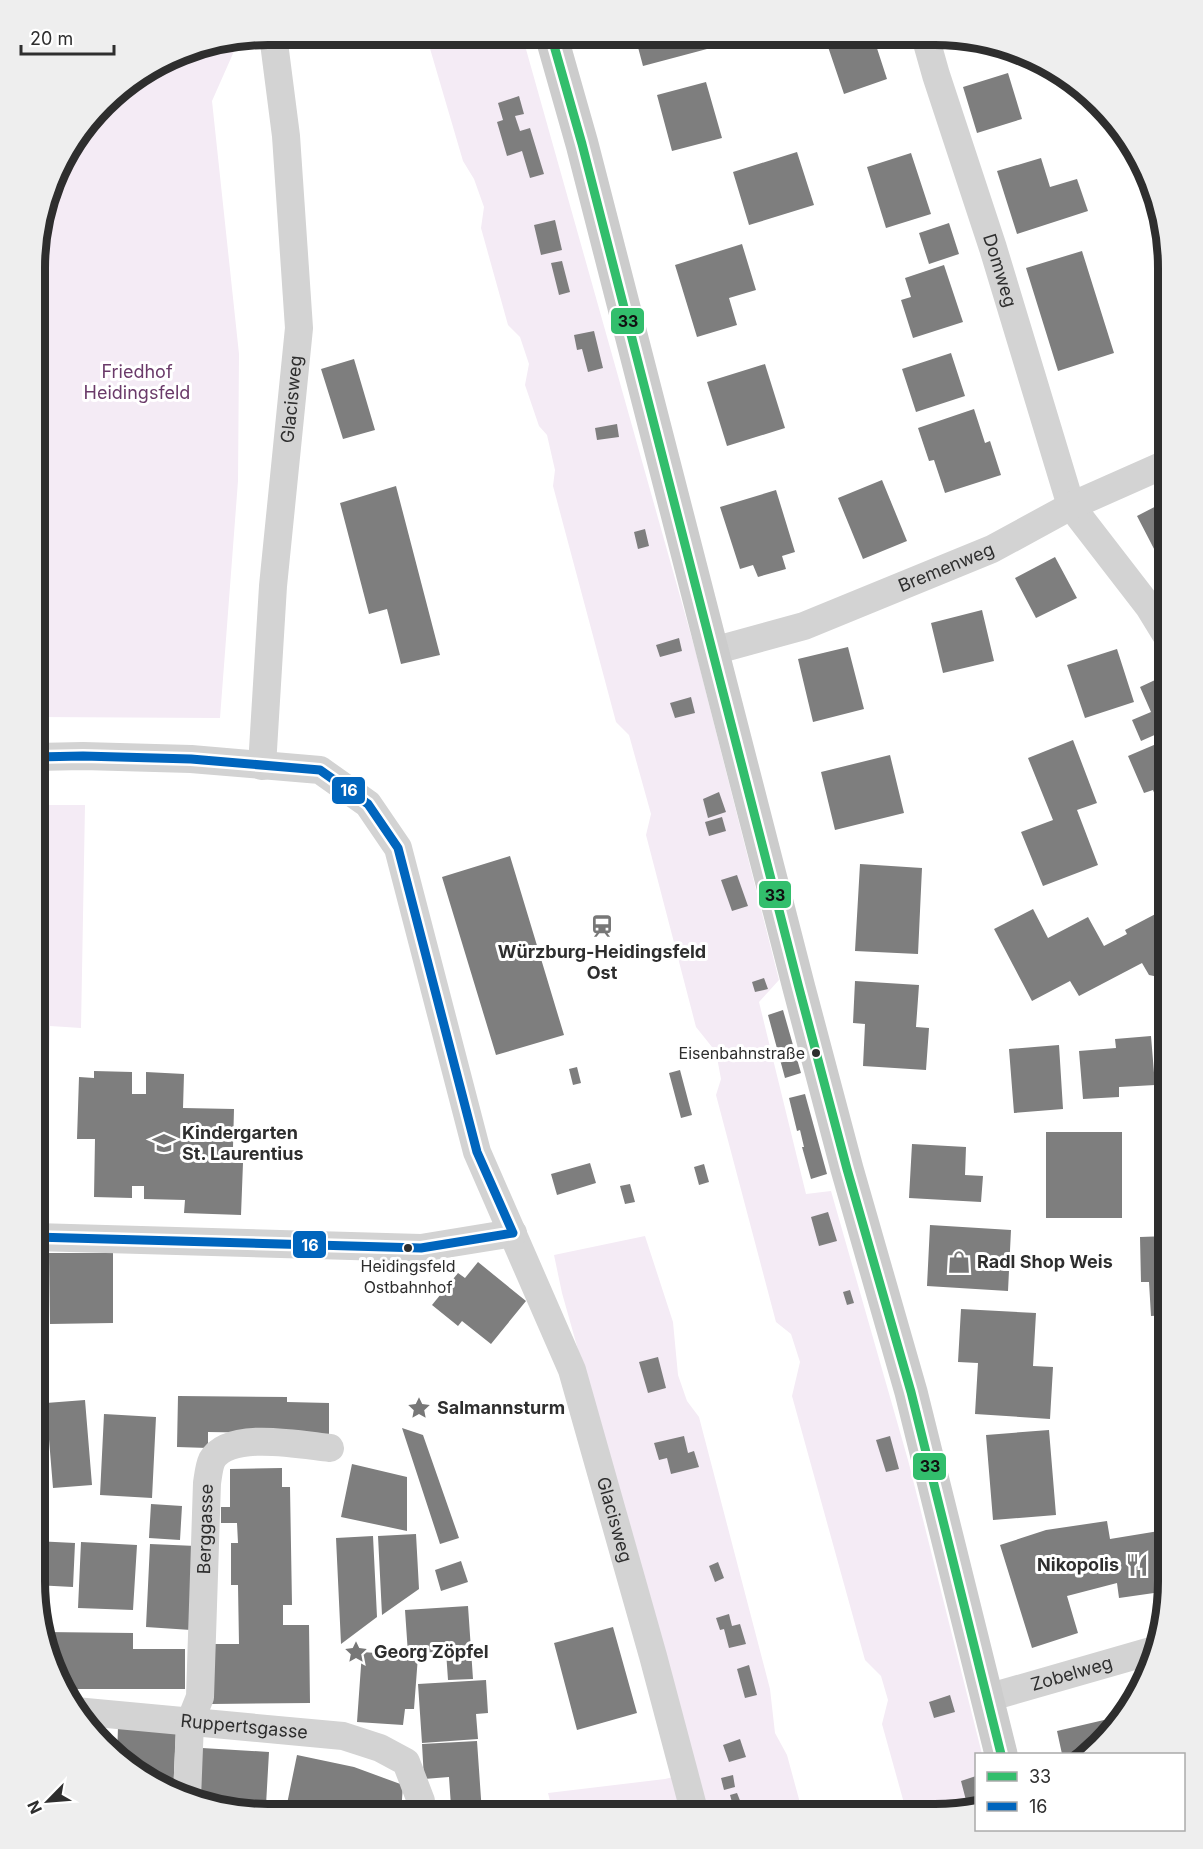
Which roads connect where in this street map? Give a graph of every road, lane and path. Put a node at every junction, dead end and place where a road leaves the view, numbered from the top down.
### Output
1 (274, 45) edge
2 (554, 45) edge
3 (928, 45) edge
4 (1158, 467) edge
5 (1071, 506) junction
6 (1158, 622) edge
7 (713, 651) junction
8 (45, 757) edge
9 (262, 766) junction
10 (513, 1233) junction
11 (45, 1237) edge
12 (330, 1448) dead end
13 (1146, 1652) edge
14 (987, 1698) junction
15 (88, 1712) edge
16 (190, 1722) junction
17 (1001, 1753) edge
18 (187, 1789) edge
19 (421, 1804) edge
20 (692, 1804) edge

1 - 9 street, Glacisweg
2 - 7 street
3 - 5 street, Domweg
4 - 5 street, Bremenweg
5 - 6 street
5 - 7 street, Bremenweg
7 - 14 street
8 - 9 street, Glacisweg
9 - 10 street, Glacisweg
10 - 11 street
10 - 20 street, Glacisweg
12 - 16 street, Berggasse
13 - 14 street, Zobelweg
14 - 17 street
15 - 16 street, Ruppertsgasse
16 - 18 street
16 - 19 street, Ruppertsgasse

